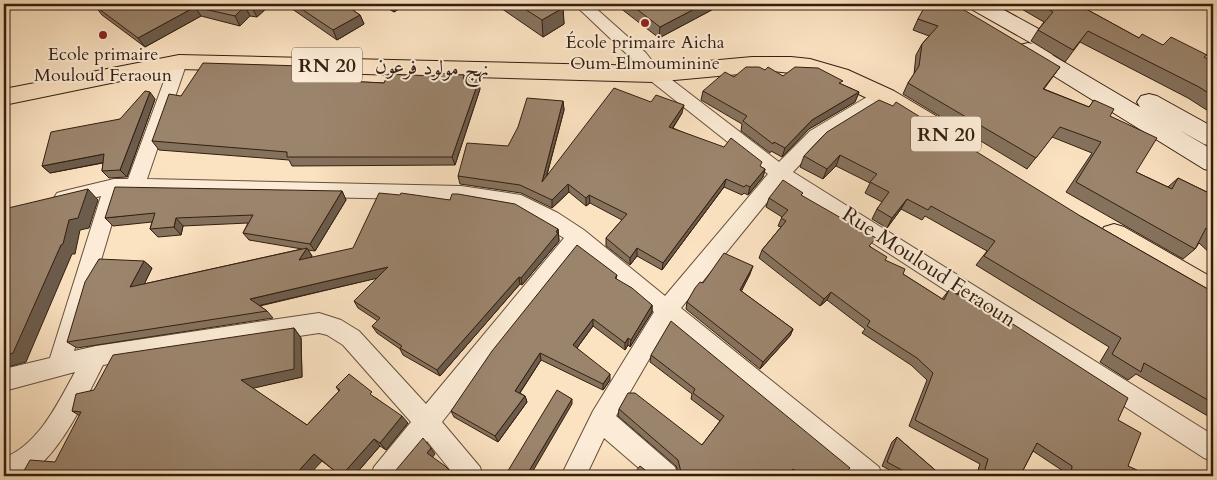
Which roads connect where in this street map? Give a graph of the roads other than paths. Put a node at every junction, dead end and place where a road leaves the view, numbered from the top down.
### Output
1 (582, 4) edge
2 (968, 6) edge
3 (179, 62) junction
4 (653, 74) junction
5 (882, 94) junction
6 (4, 97) edge
7 (948, 135) edge
8 (1213, 138) edge
9 (1213, 162) edge
10 (780, 173) junction
11 (114, 186) junction
12 (135, 186) junction
13 (50, 201) edge
14 (1090, 222) edge
15 (578, 236) junction
16 (1213, 292) edge
17 (667, 309) junction
18 (96, 356) junction
19 (58, 367) junction
20 (4, 380) edge
21 (601, 419) junction
22 (426, 421) junction
23 (1213, 448) edge
24 (4, 470) edge
25 (383, 476) edge
26 (471, 476) edge
27 (573, 476) edge
28 (666, 476) edge
29 (870, 476) edge

1 - 4 street, Rue Mouloud Feraoun
2 - 8 main road
2 - 9 main road
3 - 4 main road, نهج مولود فرعون / RN 20
3 - 6 main road, نهج مولود فرعون / RN 20
3 - 12 street
4 - 5 main road, RN 20
4 - 10 street, Rue Mouloud Feraoun
5 - 7 main road, RN 20
5 - 10 street
10 - 17 street
10 - 23 street, Rue Mouloud Feraoun
11 - 12 street
11 - 13 street
11 - 19 street
12 - 15 street
14 - 16 main road
15 - 17 street
15 - 22 street
17 - 21 street
17 - 29 street
18 - 19 street
18 - 22 street
18 - 24 street
19 - 20 street
21 - 27 street
21 - 28 street
22 - 25 street
22 - 26 street

